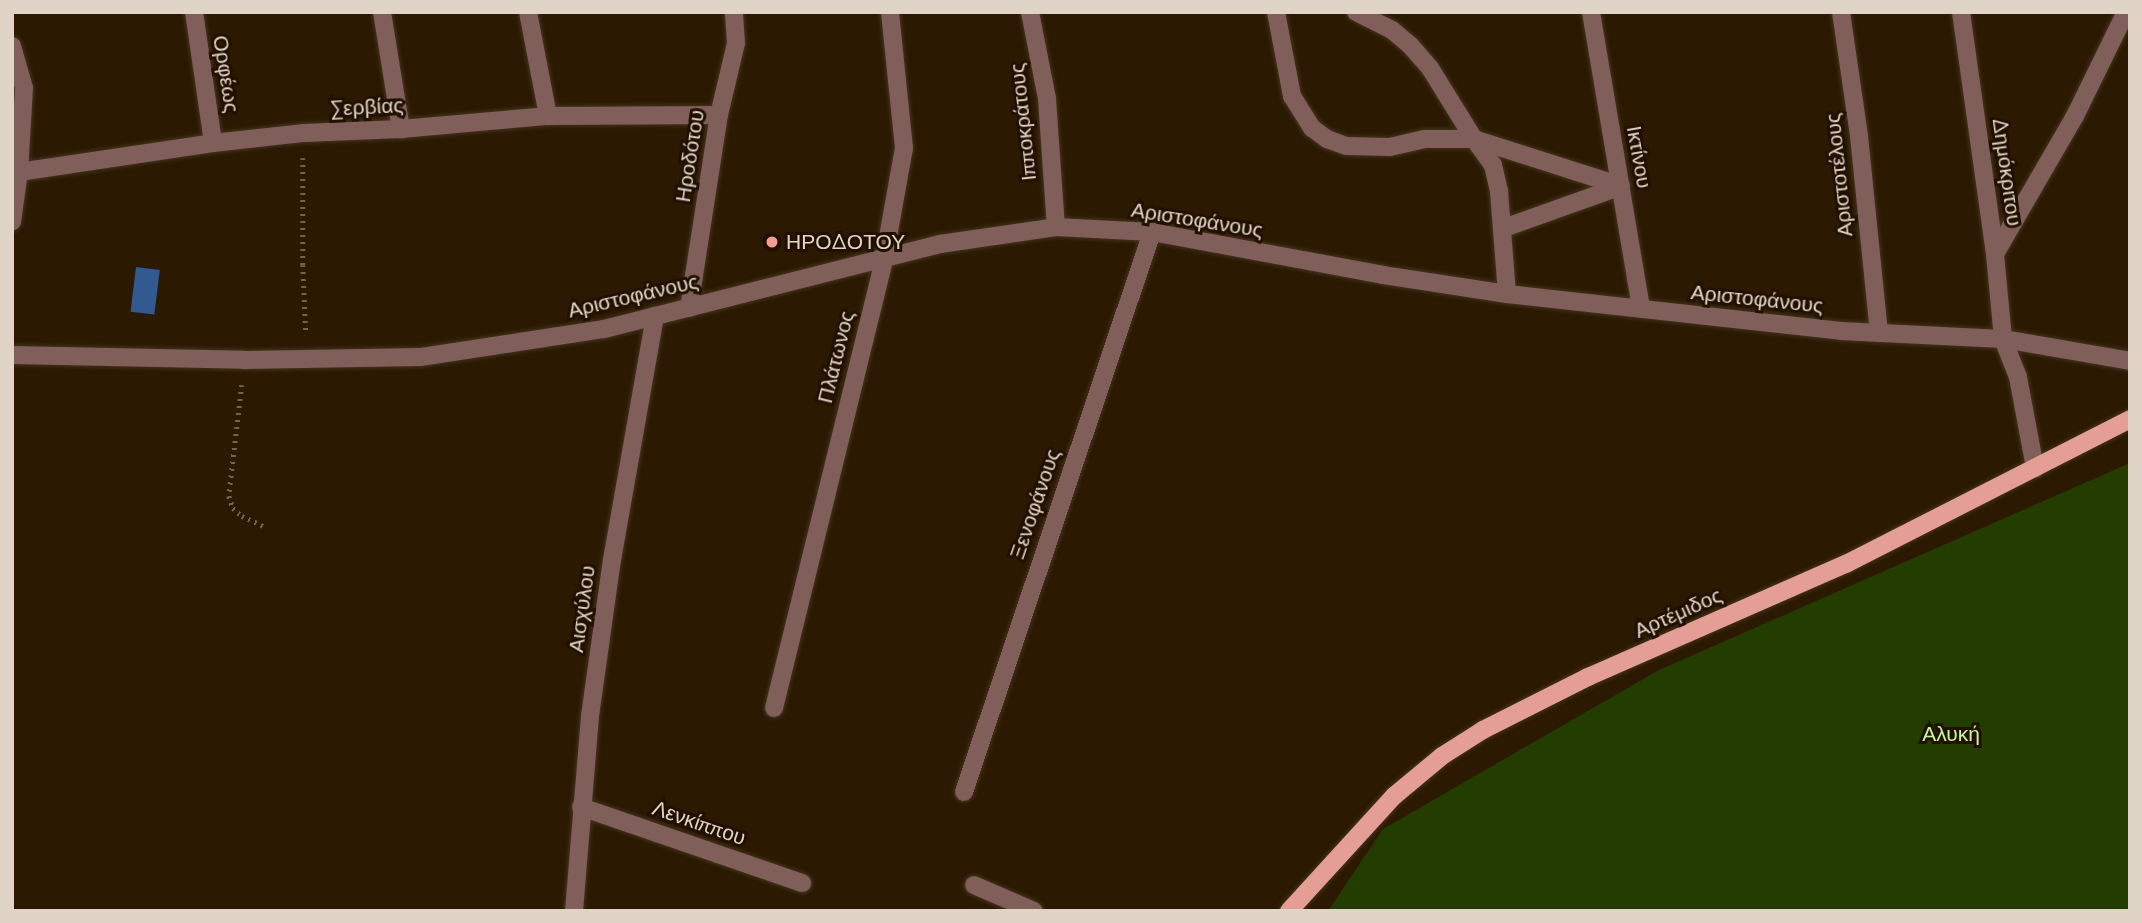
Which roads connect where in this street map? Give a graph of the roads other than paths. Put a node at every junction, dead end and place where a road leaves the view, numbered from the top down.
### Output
1 (194, 12) edge
2 (382, 12) edge
3 (528, 12) edge
4 (734, 12) edge
5 (890, 12) edge
6 (1030, 12) edge
7 (1276, 12) edge
8 (1356, 12) edge
9 (1591, 12) edge
10 (1841, 12) edge
11 (1961, 12) edge
12 (2126, 12) edge
13 (12, 46) edge
14 (18, 88) edge
15 (719, 115) junction
16 (548, 116) junction
17 (401, 129) junction
18 (1474, 139) junction
19 (213, 143) junction
20 (19, 172) junction
21 (1622, 186) junction
22 (12, 222) edge
23 (1056, 227) junction
24 (1504, 228) junction
25 (1152, 232) junction
26 (1995, 254) junction
27 (884, 259) junction
28 (1507, 294) junction
29 (689, 307) junction
30 (1641, 309) junction
31 (654, 316) junction
32 (1879, 333) junction
33 (2003, 340) junction
34 (12, 355) edge
35 (2130, 361) edge
36 (2130, 419) edge
37 (2035, 468) junction
38 (774, 708) dead end
39 (964, 793) dead end
40 (582, 807) junction
41 (802, 883) dead end
42 (974, 885) dead end
43 (575, 911) edge
44 (1034, 911) edge
45 (1289, 911) edge

1 - 19 street, Ορφέως
2 - 17 street
3 - 16 street
4 - 15 street, Ηροδότου
5 - 27 street, Πλάτωνος
6 - 23 street, Ιπποκράτους
7 - 18 street
8 - 18 street
9 - 21 street, Ικτίνου
10 - 32 street, Αριστοτέλους
11 - 26 street, Δημόκριτου
12 - 26 street
13 - 14 street
14 - 20 street
15 - 16 street, Σερβίας
15 - 29 street, Ηροδότου
16 - 17 street, Σερβίας
17 - 19 street, Σερβίας
18 - 21 street
18 - 24 street
19 - 20 street, Σερβίας
20 - 22 street
21 - 24 street
21 - 30 street, Ικτίνου
23 - 25 street, Αριστοφάνους
23 - 27 street, Αριστοφάνους
24 - 28 street
25 - 28 street, Αριστοφάνους
25 - 39 street, Ξενοφάνους
26 - 33 street, Δημόκριτου
27 - 29 street, Αριστοφάνους
27 - 38 street, Πλάτωνος
28 - 30 street, Αριστοφάνους
29 - 31 street, Αριστοφάνους
30 - 32 street, Αριστοφάνους
31 - 34 street, Αριστοφάνους
31 - 40 street, Αισχύλου
32 - 33 street, Αριστοφάνους
33 - 35 street, Αριστοφάνους
33 - 37 street, Δημόκριτου
36 - 37 main road, Αρτέμιδος
37 - 45 main road, Αρτέμιδος
40 - 41 street, Λενκίππου
40 - 43 street, Αισχύλου
42 - 44 street

